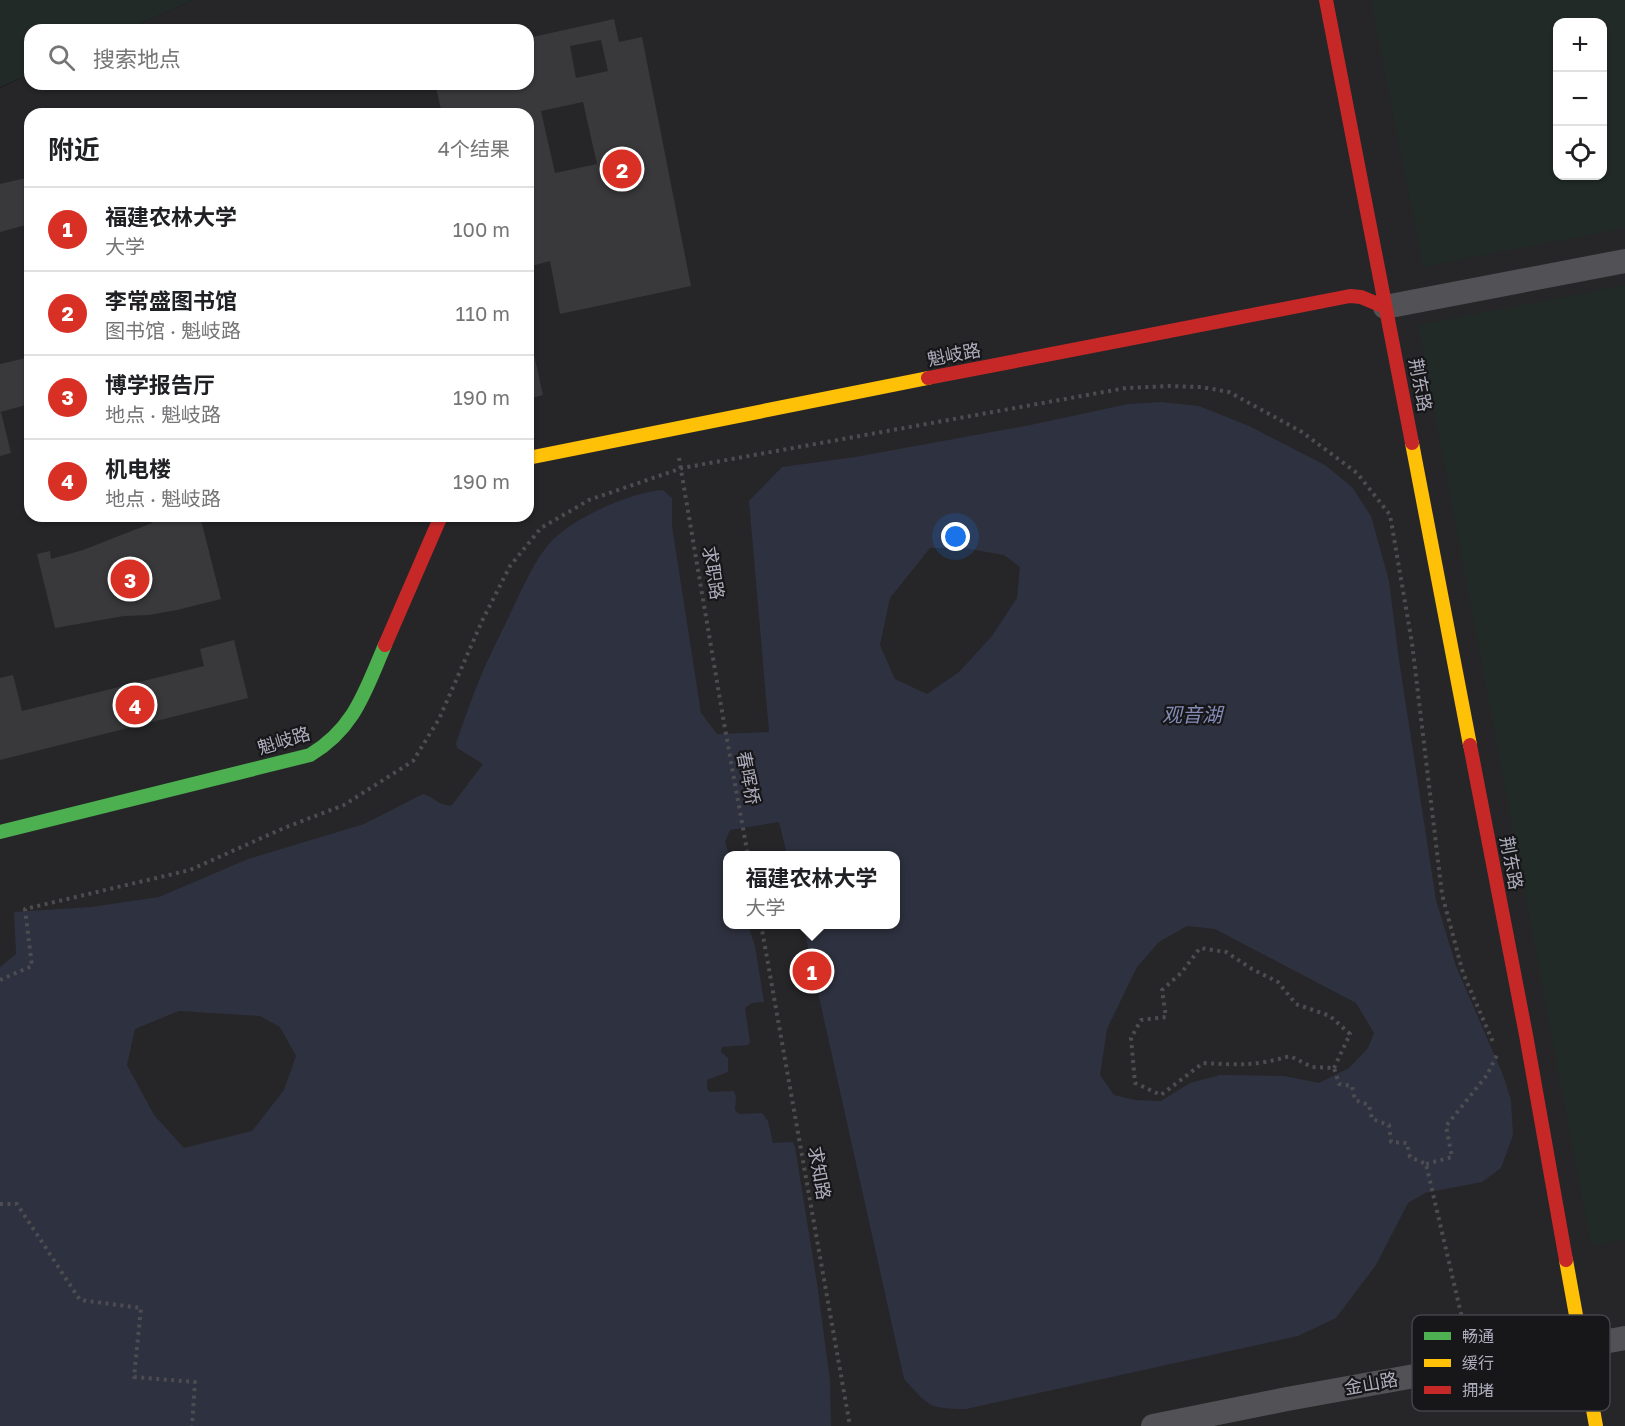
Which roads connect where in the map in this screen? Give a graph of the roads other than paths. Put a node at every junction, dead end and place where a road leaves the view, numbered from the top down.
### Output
1 (1326, 0) edge
2 (1625, 261) edge
3 (1385, 307) junction
4 (534, 457) edge
5 (438, 522) edge
6 (0, 832) edge
7 (1576, 1315) edge
8 (1625, 1338) edge
9 (1610, 1341) edge
10 (1412, 1377) edge
11 (1593, 1411) edge
12 (1153, 1426) edge
13 (1596, 1426) edge

1 - 3 street, 荆东路
2 - 3 street
3 - 4 street, 魁岐路
3 - 7 street, 荆东路
5 - 6 street, 魁岐路
8 - 9 street, 金山路
10 - 12 street, 金山路
11 - 13 street, 荆东路

